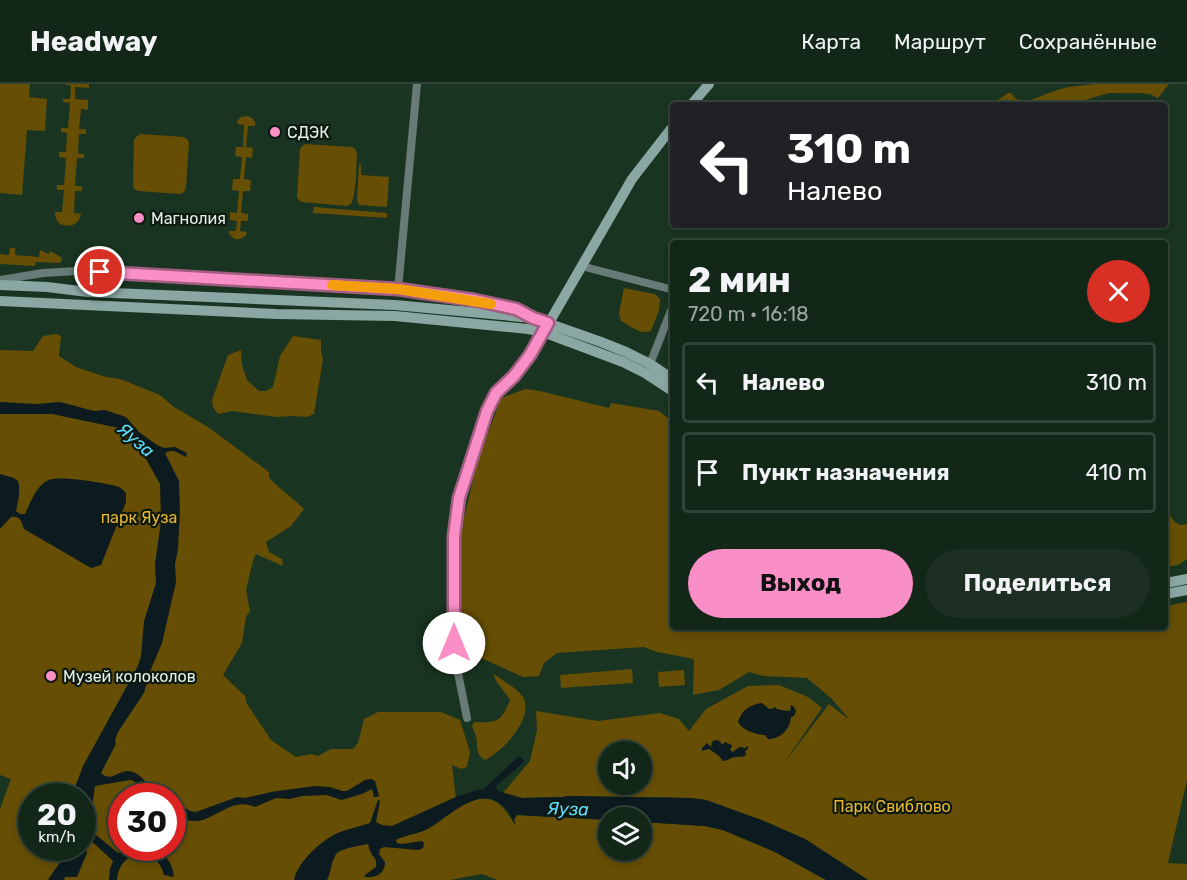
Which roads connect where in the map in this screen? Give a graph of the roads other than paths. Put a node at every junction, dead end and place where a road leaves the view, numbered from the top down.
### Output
1 (417, 84) edge
2 (709, 84) edge
3 (694, 102) edge
4 (670, 130) edge
5 (581, 266) junction
6 (0, 280) edge
7 (0, 285) edge
8 (398, 289) junction
9 (670, 289) edge
10 (0, 301) edge
11 (670, 313) edge
12 (533, 318) junction
13 (546, 328) junction
14 (650, 364) junction
15 (670, 377) edge
16 (670, 389) edge
17 (1187, 579) edge
18 (1168, 583) edge
19 (1187, 590) edge
20 (1168, 594) edge
21 (467, 718) dead end

1 - 8 street
2 - 3 main road
4 - 5 main road
5 - 9 street
5 - 13 main road
6 - 8 street
7 - 12 main road
8 - 12 street
10 - 13 main road
11 - 14 street
12 - 13 main road
13 - 14 main road
13 - 16 main road
13 - 21 street
14 - 15 main road
17 - 18 main road
19 - 20 main road

